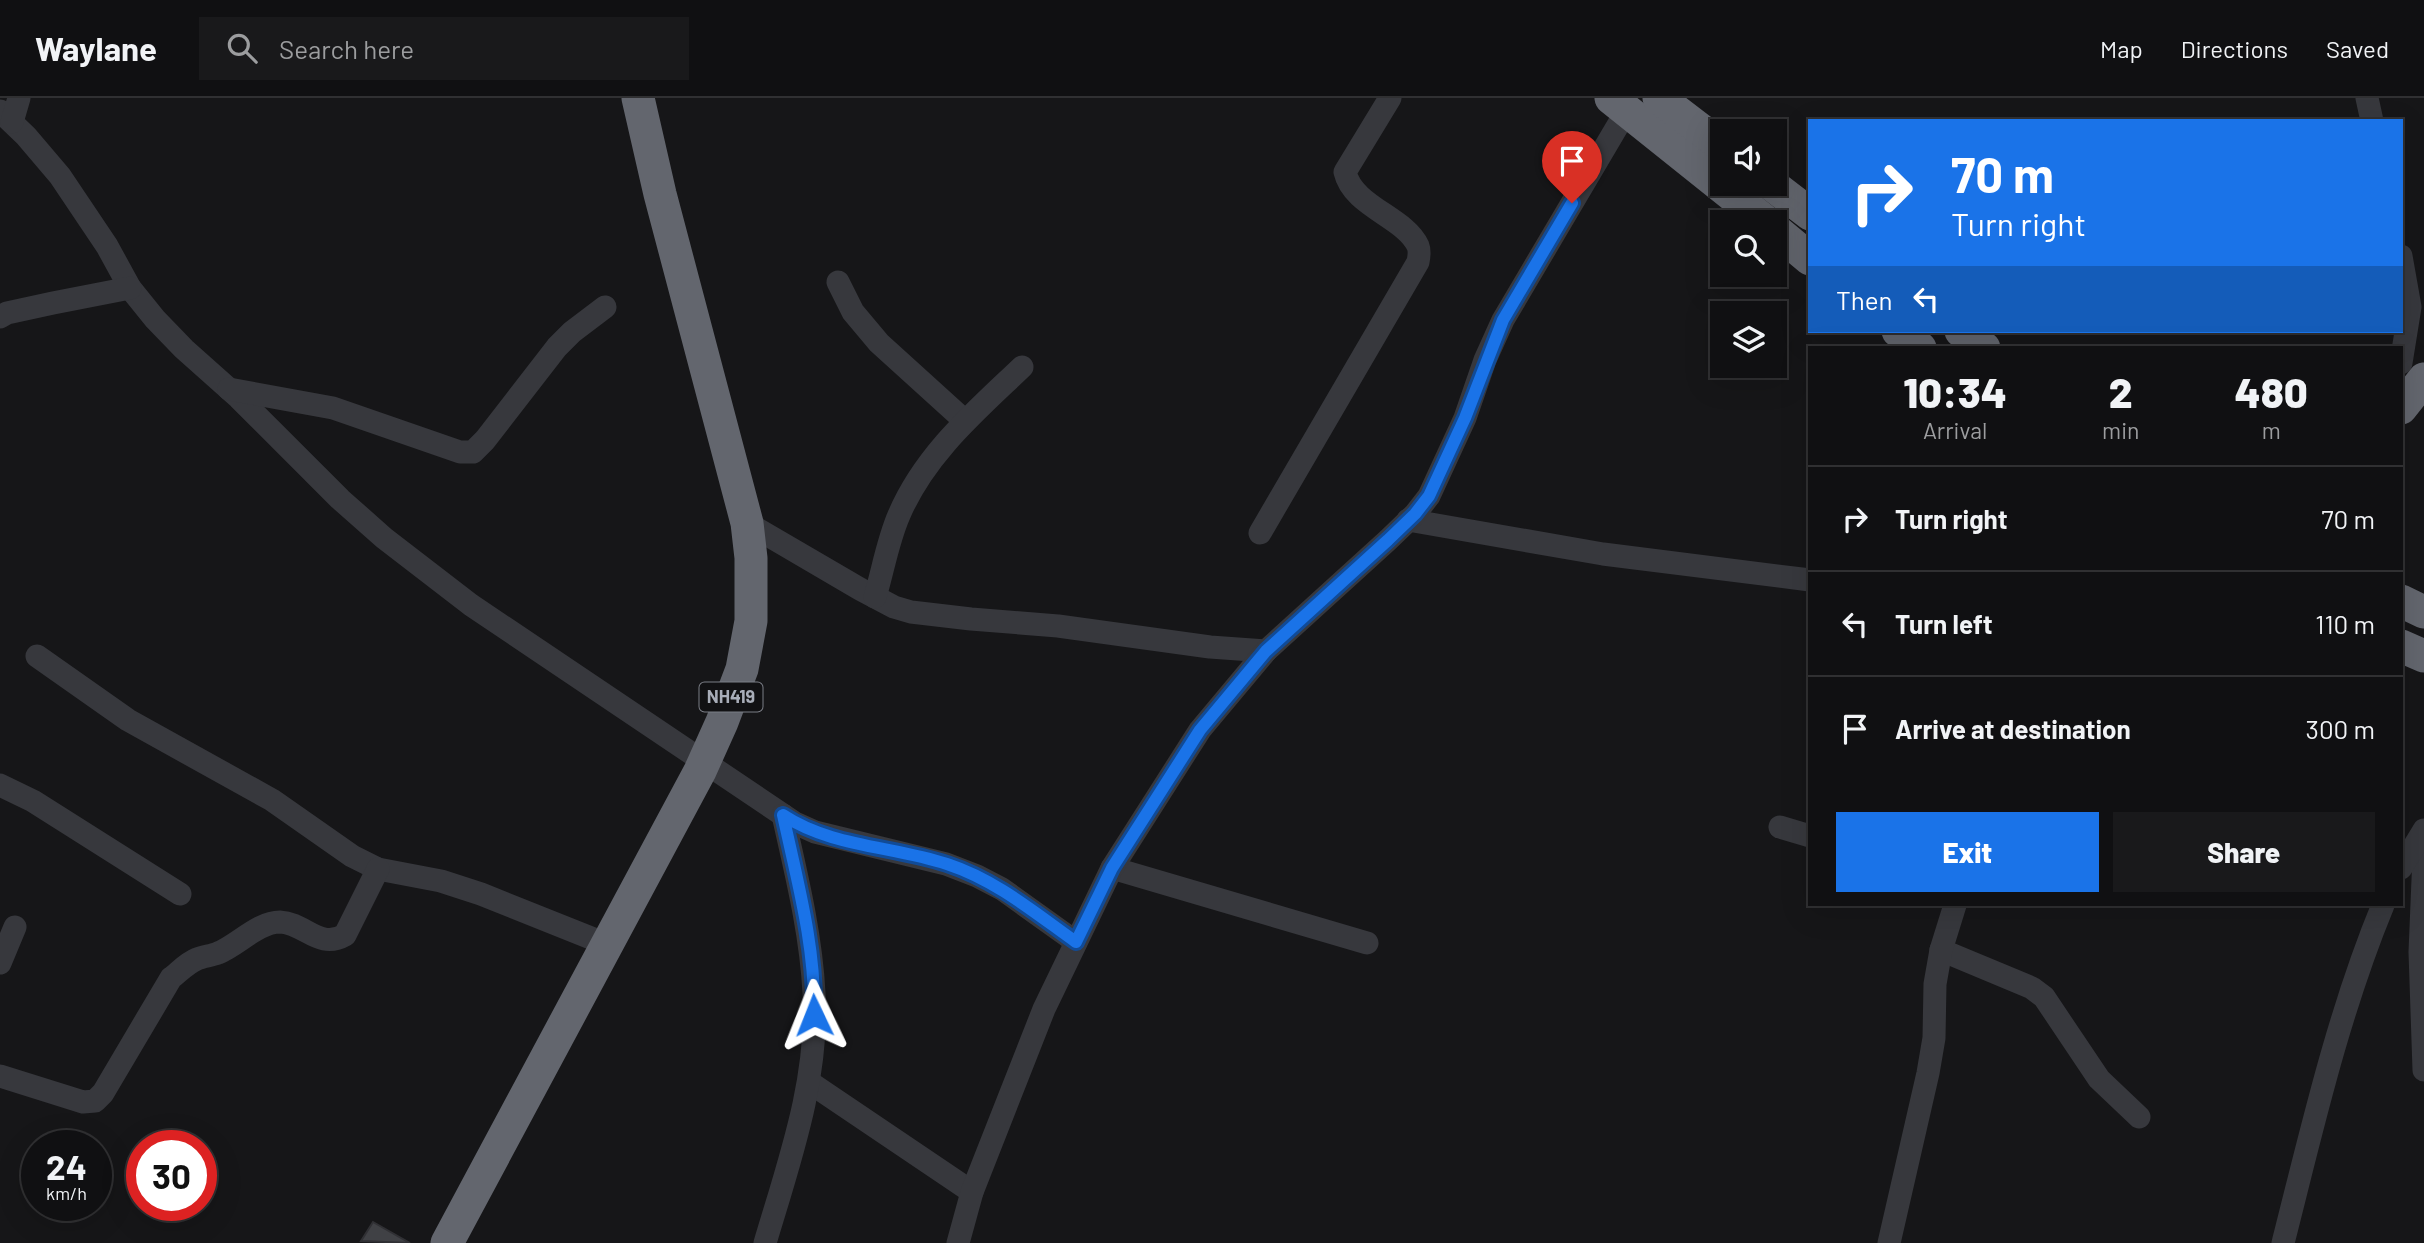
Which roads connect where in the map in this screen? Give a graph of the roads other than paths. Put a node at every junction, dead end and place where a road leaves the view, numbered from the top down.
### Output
1 (19, 98) edge
2 (638, 98) edge
3 (1390, 98) edge
4 (1659, 98) edge
5 (2367, 98) edge
6 (1619, 104) edge
7 (6, 117) edge
8 (2372, 119) edge
9 (1710, 137) edge
10 (1787, 196) edge
11 (1751, 210) edge
12 (1808, 212) edge
13 (1787, 240) edge
14 (1808, 257) edge
15 (2403, 267) edge
16 (838, 282) dead end
17 (130, 288) junction
18 (605, 307) dead end
19 (0, 317) edge
20 (1901, 333) edge
21 (1964, 333) edge
22 (1917, 346) edge
23 (1981, 346) edge
24 (2403, 351) edge
25 (1022, 367) dead end
26 (2424, 379) edge
27 (229, 388) junction
28 (2424, 393) edge
29 (2403, 406) edge
30 (2403, 408) edge
31 (965, 421) junction
32 (1408, 520) junction
33 (747, 523) junction
34 (1260, 533) dead end
35 (1808, 580) edge
36 (875, 597) junction
37 (2403, 602) edge
38 (2424, 611) edge
39 (2403, 647) edge
40 (1266, 651) junction
41 (37, 656) dead end
42 (2424, 656) edge
43 (704, 763) junction
44 (0, 785) edge
45 (783, 815) junction
46 (1780, 827) dead end
47 (2424, 830) edge
48 (1808, 835) edge
49 (2424, 855) edge
50 (2403, 865) edge
51 (1112, 868) junction
52 (378, 869) junction
53 (180, 894) dead end
54 (1955, 906) edge
55 (2383, 906) edge
56 (15, 927) dead end
57 (1076, 942) junction
58 (1367, 943) dead end
59 (606, 944) junction
60 (1941, 950) junction
61 (0, 963) edge
62 (2424, 1070) edge
63 (0, 1076) edge
64 (809, 1082) junction
65 (2139, 1116) dead end
66 (972, 1192) junction
67 (447, 1243) edge
68 (765, 1243) edge
69 (958, 1243) edge
70 (1889, 1243) edge
71 (2283, 1243) edge

1 - 7 street
2 - 33 highway, NH419
3 - 34 street
4 - 9 highway
5 - 8 street
6 - 11 highway
6 - 32 street
7 - 17 street
10 - 12 highway
13 - 14 highway
15 - 24 street
16 - 31 street
17 - 19 street
17 - 27 street
18 - 27 street
20 - 22 highway
21 - 23 highway
25 - 31 street
26 - 29 highway
27 - 43 street
28 - 30 highway
31 - 36 street
32 - 35 street
32 - 40 street
33 - 36 street
33 - 43 highway, NH419
36 - 40 street
37 - 38 highway
39 - 42 highway
40 - 51 street
41 - 52 street
43 - 45 street
43 - 59 highway, NH419
44 - 53 street
45 - 57 street
45 - 64 street
46 - 48 street
47 - 50 street
49 - 62 street
51 - 57 street
51 - 58 street
52 - 59 street
52 - 63 street
54 - 60 street
55 - 71 street
56 - 61 street
57 - 66 street
59 - 67 highway, NH419
60 - 65 street
60 - 70 street
64 - 66 street
64 - 68 street
66 - 69 street

